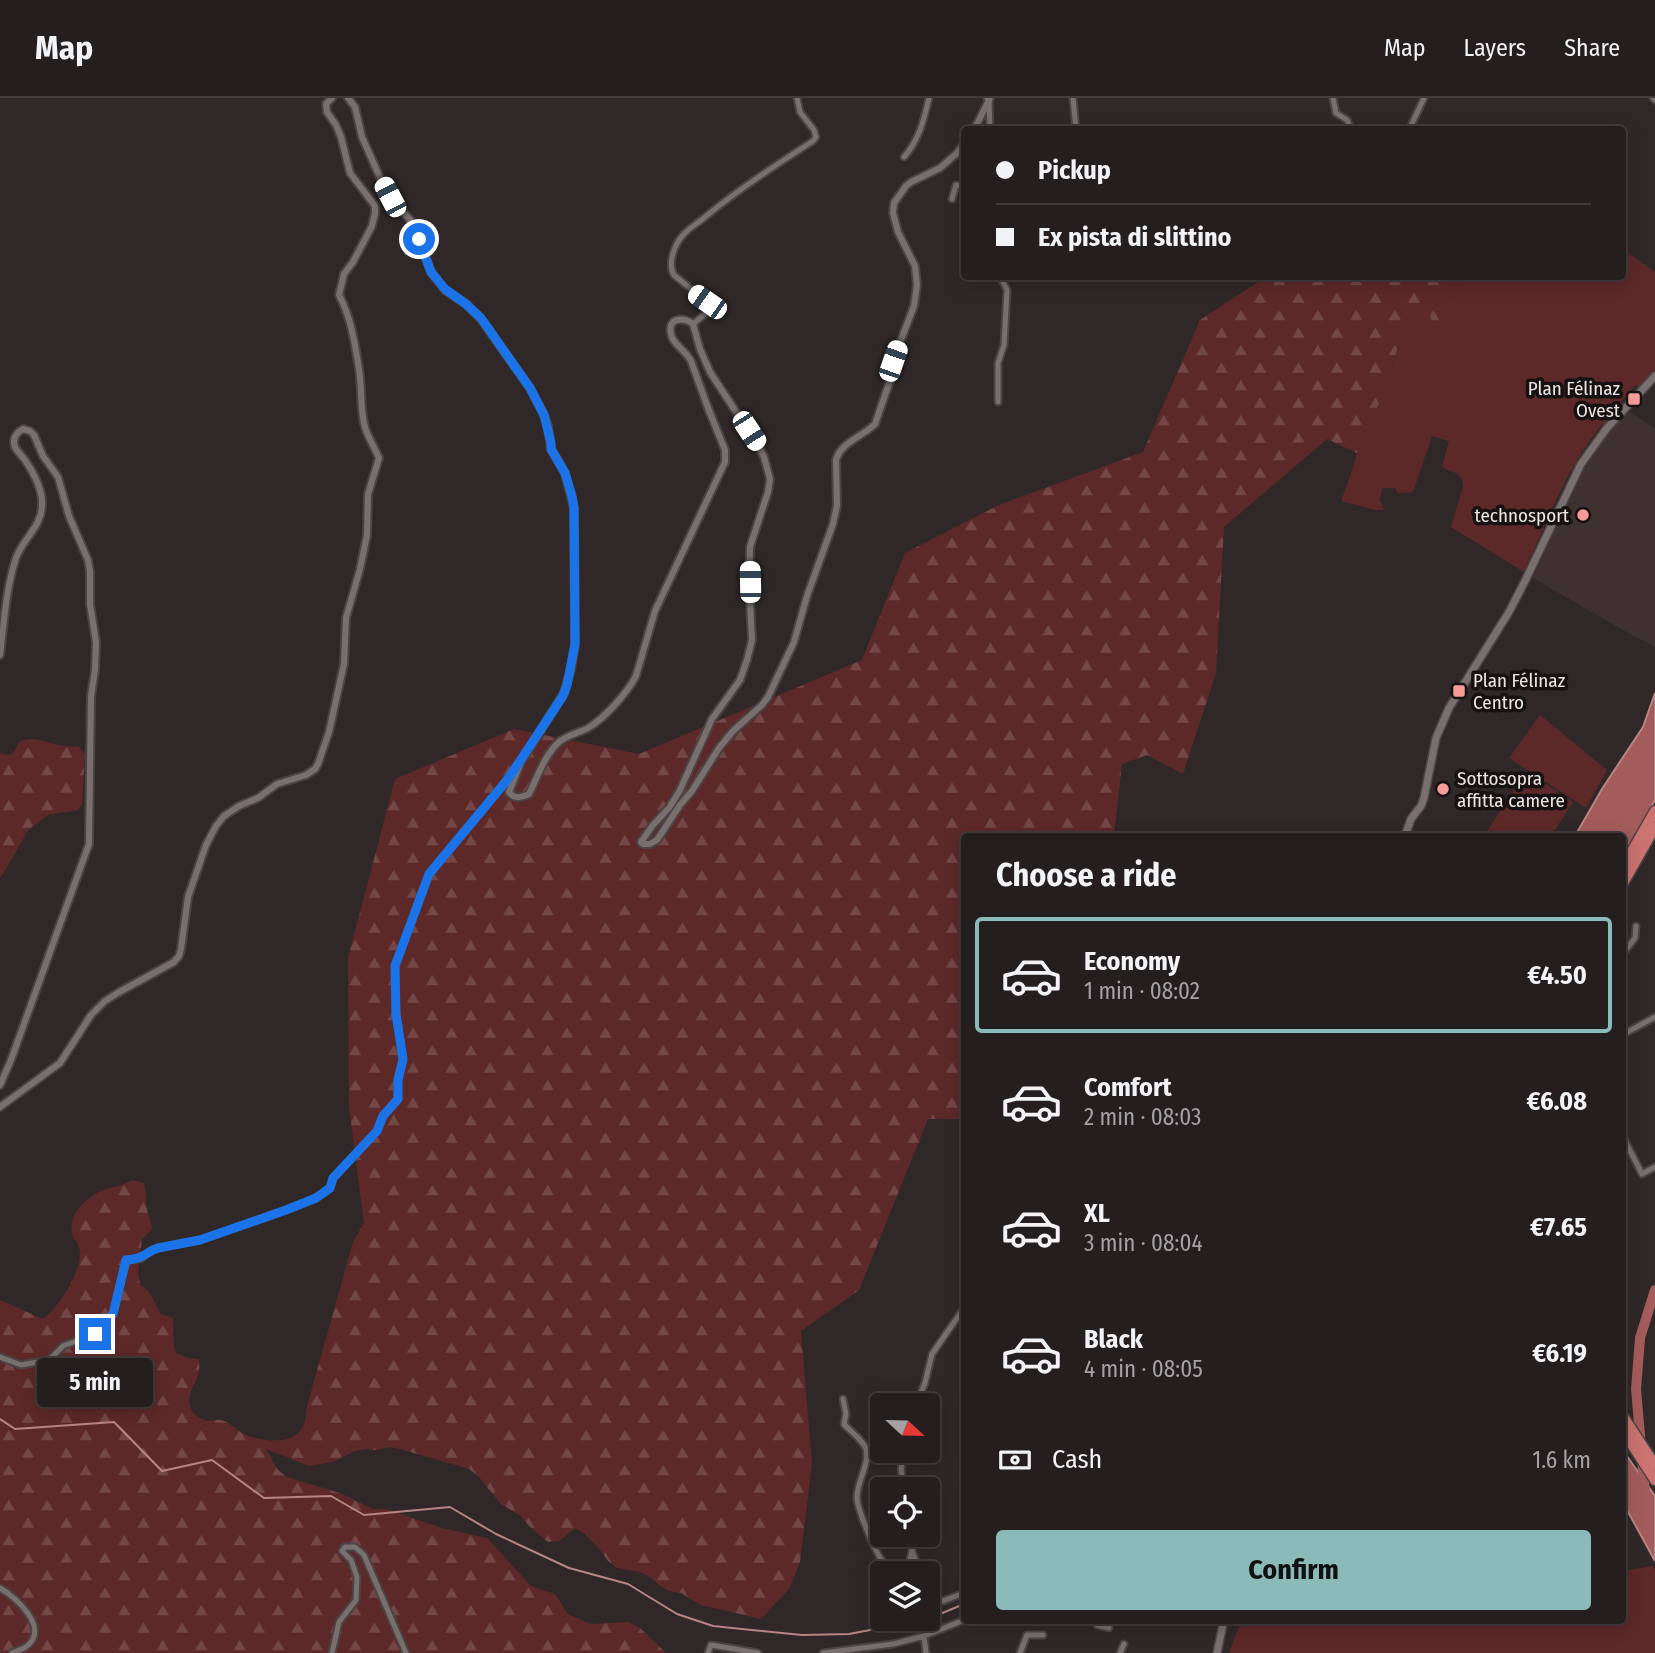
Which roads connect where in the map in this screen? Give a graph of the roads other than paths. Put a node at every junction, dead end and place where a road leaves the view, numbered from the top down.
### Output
1 (332, 98) edge
2 (348, 98) edge
3 (796, 98) edge
4 (929, 98) edge
5 (1073, 98) edge
6 (1333, 98) edge
7 (1424, 98) edge
8 (988, 99) edge
9 (976, 126) edge
10 (990, 126) edge
11 (1076, 126) edge
12 (1350, 126) edge
13 (1411, 126) edge
14 (961, 148) edge
15 (904, 157) dead end
16 (961, 186) edge
17 (952, 199) dead end
18 (1002, 280) edge
19 (693, 324) junction
20 (1655, 376) edge
21 (998, 402) dead end
22 (0, 654) edge
23 (541, 729) junction
24 (1655, 811) edge
25 (1655, 827) edge
26 (1406, 833) edge
27 (1626, 862) edge
28 (1626, 878) edge
29 (1636, 926) dead end
30 (1626, 950) edge
31 (1655, 1017) edge
32 (1626, 1033) edge
33 (0, 1085) edge
34 (0, 1107) edge
35 (1626, 1143) edge
36 (1655, 1167) edge
37 (961, 1312) edge
38 (0, 1357) edge
39 (921, 1393) edge
40 (843, 1399) dead end
41 (1626, 1421) edge
42 (1626, 1435) edge
43 (1655, 1465) edge
44 (1655, 1480) edge
45 (912, 1547) edge
46 (912, 1550) junction
47 (916, 1561) edge
48 (0, 1588) edge
49 (961, 1594) edge
50 (940, 1600) edge
51 (961, 1621) edge
52 (1096, 1624) edge
53 (1223, 1624) edge
54 (1109, 1628) dead end
55 (1043, 1635) dead end
56 (924, 1636) junction
57 (1124, 1644) dead end
58 (12, 1653) edge
59 (332, 1653) edge
60 (406, 1653) edge
61 (708, 1653) edge
62 (758, 1653) edge
63 (824, 1653) edge
64 (926, 1653) edge
65 (1020, 1653) edge
66 (1120, 1653) edge
67 (1217, 1653) edge

1 - 34 street
2 - 23 street
3 - 19 street
4 - 15 street
5 - 11 street
6 - 12 street
7 - 13 street
8 - 9 street
8 - 10 street
14 - 19 street
16 - 17 street
18 - 21 street
19 - 23 street
20 - 26 main road
22 - 33 street
23 - 38 street
24 - 27 highway
25 - 28 highway
29 - 30 street
31 - 32 street
35 - 36 street
37 - 39 street
40 - 46 street
41 - 43 highway
42 - 44 highway
45 - 46 street
46 - 47 street
48 - 58 street
49 - 50 street
51 - 56 street
52 - 54 street
53 - 67 main road
55 - 65 street
56 - 63 street
56 - 64 street
57 - 66 street
59 - 60 street
61 - 62 street

